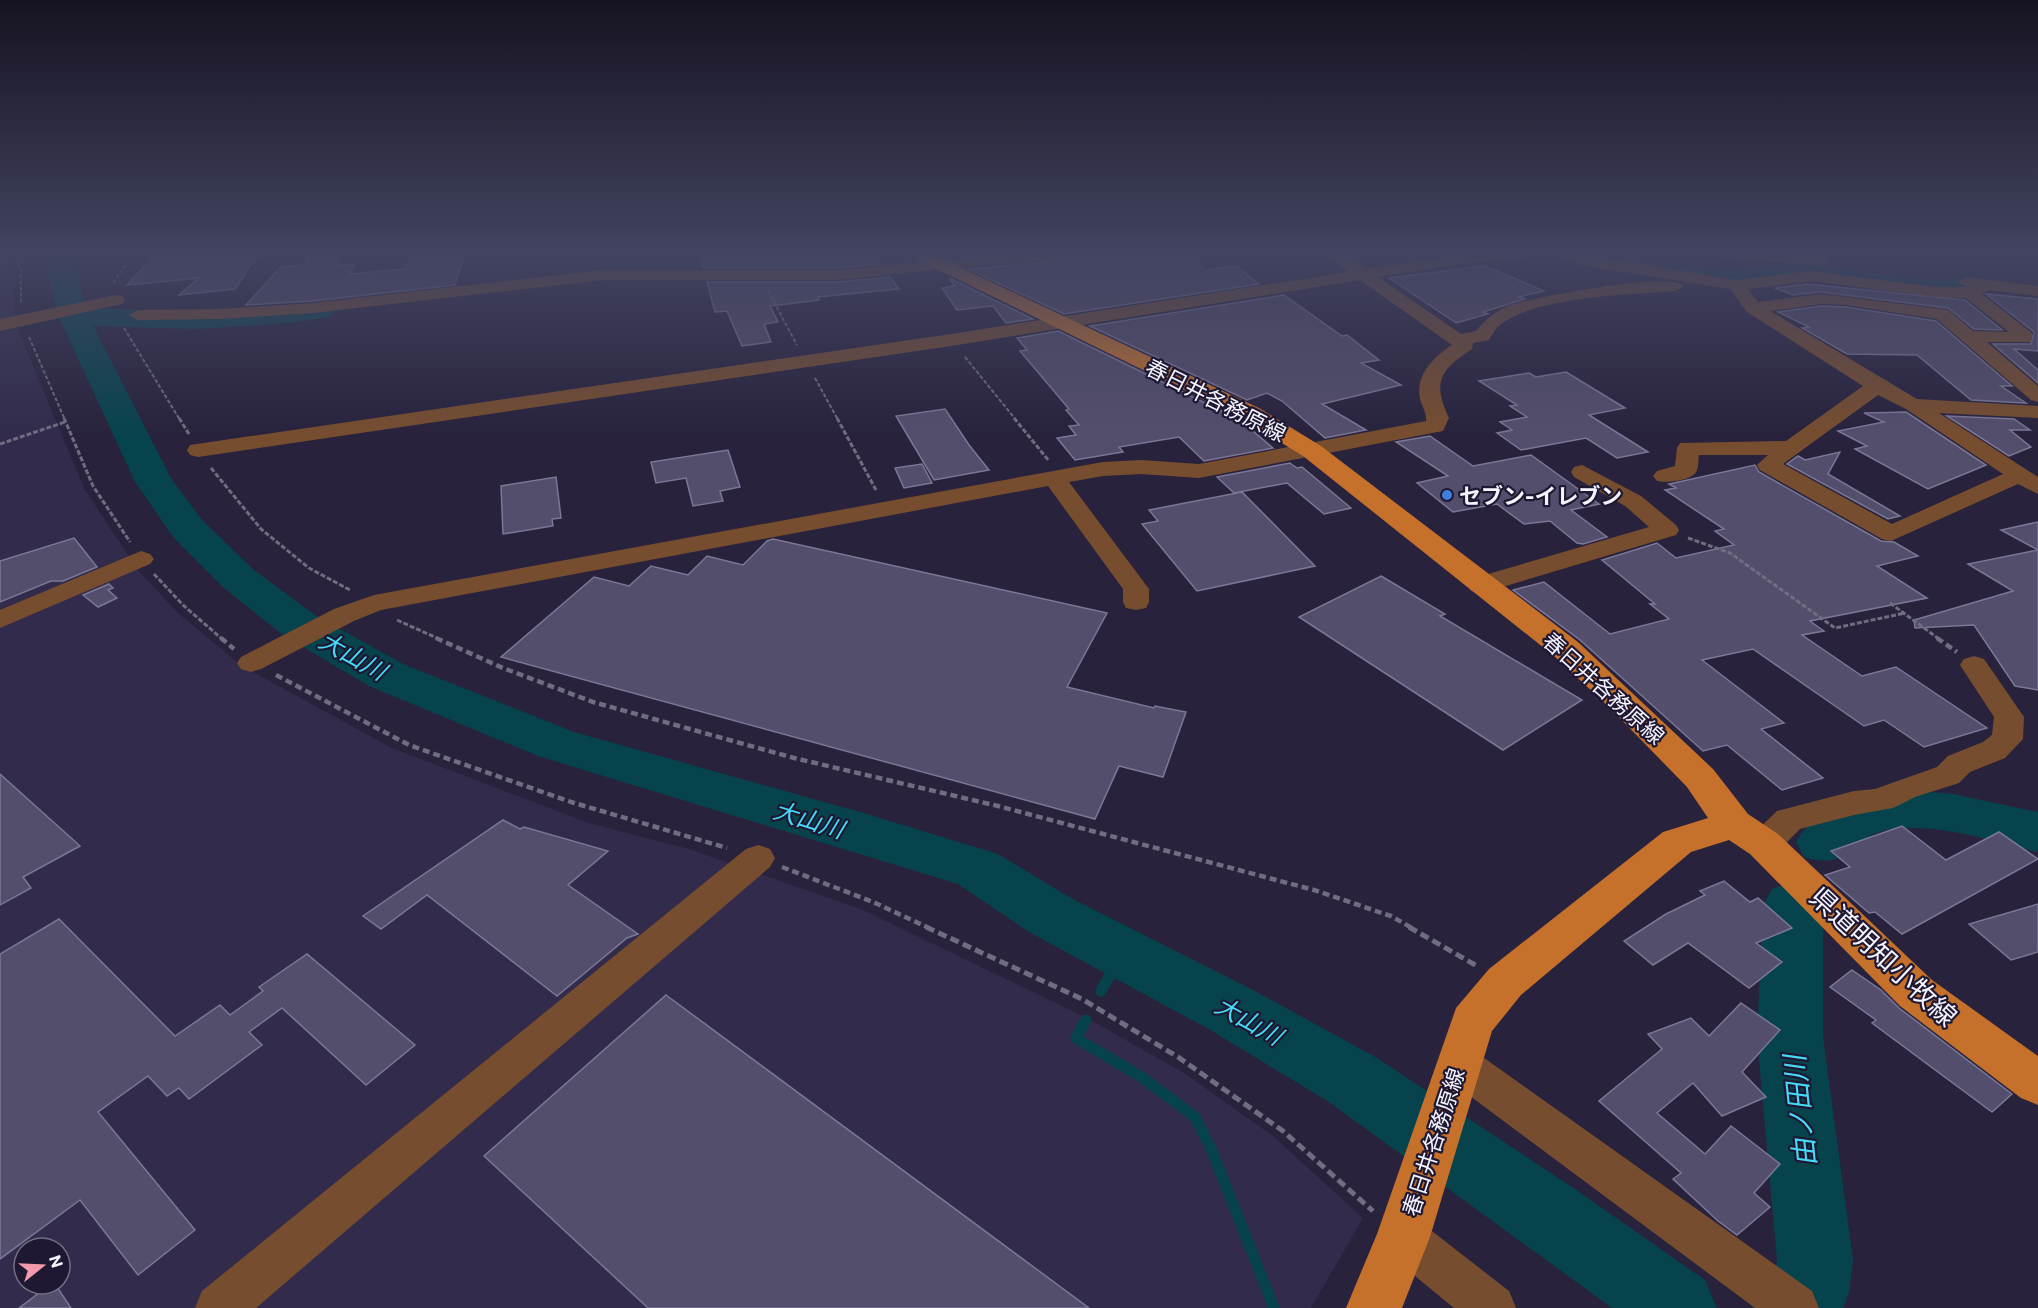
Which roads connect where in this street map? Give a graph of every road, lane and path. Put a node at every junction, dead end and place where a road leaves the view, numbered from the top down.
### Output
1 (26, 313) edge
2 (48, 313) edge
3 (234, 313) edge
4 (781, 313) edge
5 (1040, 313) edge
6 (1116, 313) edge
7 (1418, 313) edge
8 (1503, 313) edge
9 (1761, 313) edge
10 (1937, 313) edge
11 (2002, 313) edge
12 (27, 317) junction
13 (131, 319) joint
14 (1060, 322) junction
15 (0, 325) edge
16 (1968, 336) junction
17 (951, 340) junction
18 (1457, 340) junction
19 (806, 361) junction
20 (2009, 369) junction
21 (2038, 370) edge
22 (1877, 386) junction
23 (2038, 396) edge
24 (1913, 405) junction
25 (2038, 412) edge
26 (65, 422) junction
27 (0, 444) edge
28 (1790, 448) junction
29 (198, 450) junction
30 (1312, 451) junction
31 (1582, 472) dead end
32 (1665, 476) dead end
33 (1058, 477) junction
34 (2029, 481) edge
35 (886, 508) junction
36 (1667, 530) junction
37 (141, 559) junction
38 (1480, 585) junction
39 (1136, 602) dead end
40 (374, 603) junction
41 (1890, 603) dead end
42 (1905, 613) junction
43 (0, 620) edge
44 (251, 663) junction
45 (1974, 665) joint
46 (1749, 834) junction
47 (758, 858) junction
48 (1505, 982) junction
49 (1458, 1063) junction
50 (2038, 1083) edge
51 (1403, 1237) junction
52 (1782, 1299) edge
53 (219, 1308) edge
54 (1374, 1308) edge
55 (1492, 1308) edge

1 - 12 path
2 - 12 street
3 - 13 street
4 - 19 path
5 - 14 main road, 春日井各務原線
6 - 14 street
7 - 18 street
8 - 18 street
9 - 22 street
10 - 16 street
11 - 16 street
12 - 15 street
12 - 26 path
13 - 29 path
14 - 17 street
14 - 30 main road, 春日井各務原線
16 - 20 street
17 - 19 street
17 - 33 path
18 - 30 street
19 - 29 street
19 - 35 path
20 - 21 street
20 - 23 street
22 - 24 street
22 - 28 street
24 - 25 street
24 - 34 street
26 - 27 path
26 - 37 path
28 - 32 street
28 - 34 street
29 - 40 path
30 - 33 street
30 - 38 main road, 春日井各務原線
31 - 36 street
33 - 35 street
33 - 39 street
35 - 40 street
36 - 38 street
36 - 42 path
37 - 43 street
37 - 44 path
38 - 46 main road, 春日井各務原線
40 - 44 street
40 - 48 path
41 - 42 path
42 - 45 path
44 - 47 path
45 - 46 street
46 - 48 main road, 春日井各務原線
46 - 50 main road, 県道明知小牧線
47 - 51 path
47 - 53 street
48 - 49 main road, 春日井各務原線
49 - 51 main road, 春日井各務原線
49 - 52 street
51 - 54 main road, 春日井各務原線
51 - 55 street

